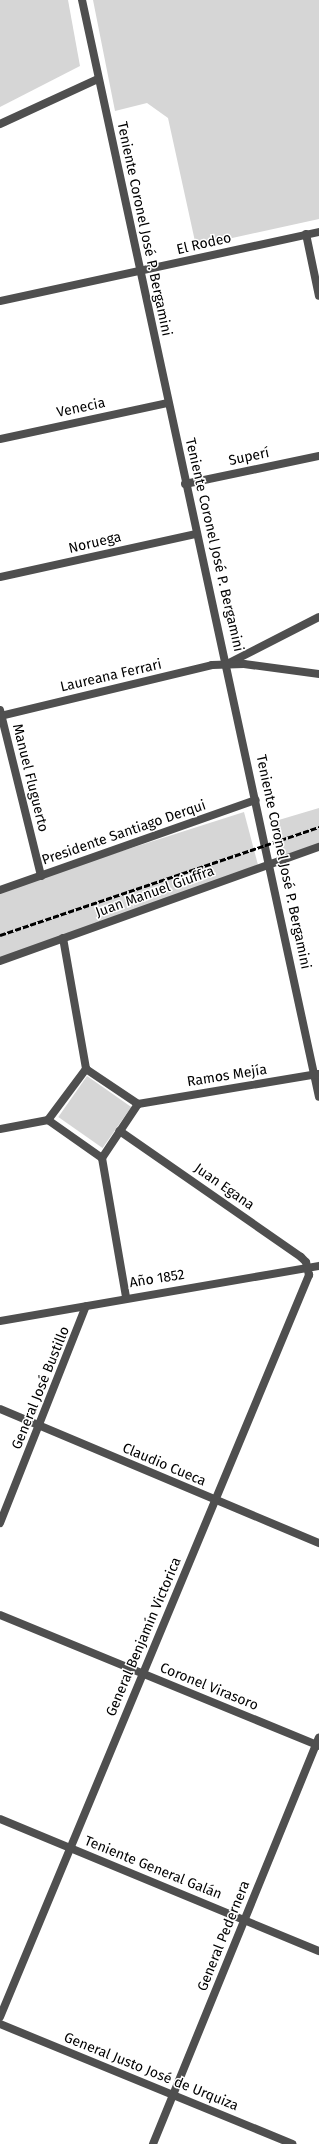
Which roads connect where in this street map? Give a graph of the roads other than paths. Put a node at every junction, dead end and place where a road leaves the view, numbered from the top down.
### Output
1 (82, 0) edge
2 (98, 79) junction
3 (0, 124) edge
4 (319, 232) edge
5 (306, 234) junction
6 (139, 271) junction
7 (319, 296) edge
8 (0, 301) edge
9 (168, 403) junction
10 (0, 439) edge
11 (319, 456) edge
12 (185, 484) junction
13 (196, 534) junction
14 (0, 577) edge
15 (319, 617) edge
16 (227, 664) junction
17 (319, 674) edge
18 (0, 714) edge
19 (256, 800) junction
20 (319, 847) edge
21 (270, 864) junction
22 (41, 876) junction
23 (0, 890) edge
24 (63, 938) junction
25 (0, 961) edge
26 (86, 1069) junction
27 (317, 1074) edge
28 (319, 1096) edge
29 (138, 1104) junction
30 (48, 1120) junction
31 (0, 1129) edge
32 (120, 1131) junction
33 (102, 1158) junction
34 (319, 1266) edge
35 (309, 1268) junction
36 (126, 1297) junction
37 (86, 1306) junction
38 (0, 1321) edge
39 (0, 1409) edge
40 (40, 1426) junction
41 (215, 1500) junction
42 (0, 1523) edge
43 (319, 1543) edge
44 (0, 1615) edge
45 (143, 1674) junction
46 (318, 1743) edge
47 (0, 1819) edge
48 (70, 1848) junction
49 (244, 1920) junction
50 (319, 1951) edge
51 (0, 2017) edge
52 (0, 2024) edge
53 (173, 2096) junction
54 (153, 2144) edge
55 (292, 2144) edge

1 - 2 street, Teniente Coronel José P. Bergamini
2 - 3 street
2 - 6 street, Teniente Coronel José P. Bergamini
4 - 5 street, El Rodeo
5 - 6 street, El Rodeo
5 - 7 street
6 - 8 street, El Rodeo
6 - 9 street, Teniente Coronel José P. Bergamini
9 - 10 street, Venecia
9 - 12 street, Teniente Coronel José P. Bergamini
11 - 12 street, Superí
12 - 13 street, Teniente Coronel José P. Bergamini
13 - 14 street, Noruega
13 - 16 street, Teniente Coronel José P. Bergamini
15 - 16 street
16 - 17 street
16 - 18 street, Laureana Ferrari
16 - 19 street, Teniente Coronel José P. Bergamini
18 - 22 street, Manuel Fluguerto
19 - 21 street, Teniente Coronel José P. Bergamini
19 - 22 street, Presidente Santiago Derqui
20 - 21 street, Juan Manuel Giuffra
21 - 24 street, Juan Manuel Giuffra
21 - 27 street, Teniente Coronel José P. Bergamini
22 - 23 street, Presidente Santiago Derqui
24 - 25 street, Juan Manuel Giuffra
24 - 26 street
26 - 29 street
26 - 30 street
27 - 28 street, Teniente Coronel José P. Bergamini
27 - 29 street, Ramos Mejía
29 - 32 street
30 - 31 street
30 - 33 street
32 - 33 street
32 - 35 street, Juan Egana
33 - 36 street
34 - 35 street, Año 1852
35 - 36 street, Año 1852
35 - 41 street, General Benjamín Victorica
36 - 37 street, Año 1852
37 - 38 street, Año 1852
37 - 40 street, General José Bustillo
39 - 40 street, Claudio Cueca
40 - 41 street, Claudio Cueca
40 - 42 street, General José Bustillo
41 - 43 street, Claudio Cueca
41 - 45 street, General Benjamín Victorica
44 - 45 street, Coronel Virasoro
45 - 46 street, Coronel Virasoro
45 - 48 street, General Benjamín Victorica
46 - 49 street, General Pedernera
47 - 48 street, Teniente General Galán
48 - 49 street, Teniente General Galán
48 - 51 street, General Benjamín Victorica
49 - 50 street, Teniente General Galán
49 - 53 street, General Pedernera
52 - 53 street, General Justo José de Urquiza
53 - 54 street, General Pedernera
53 - 55 street, General Justo José de Urquiza

